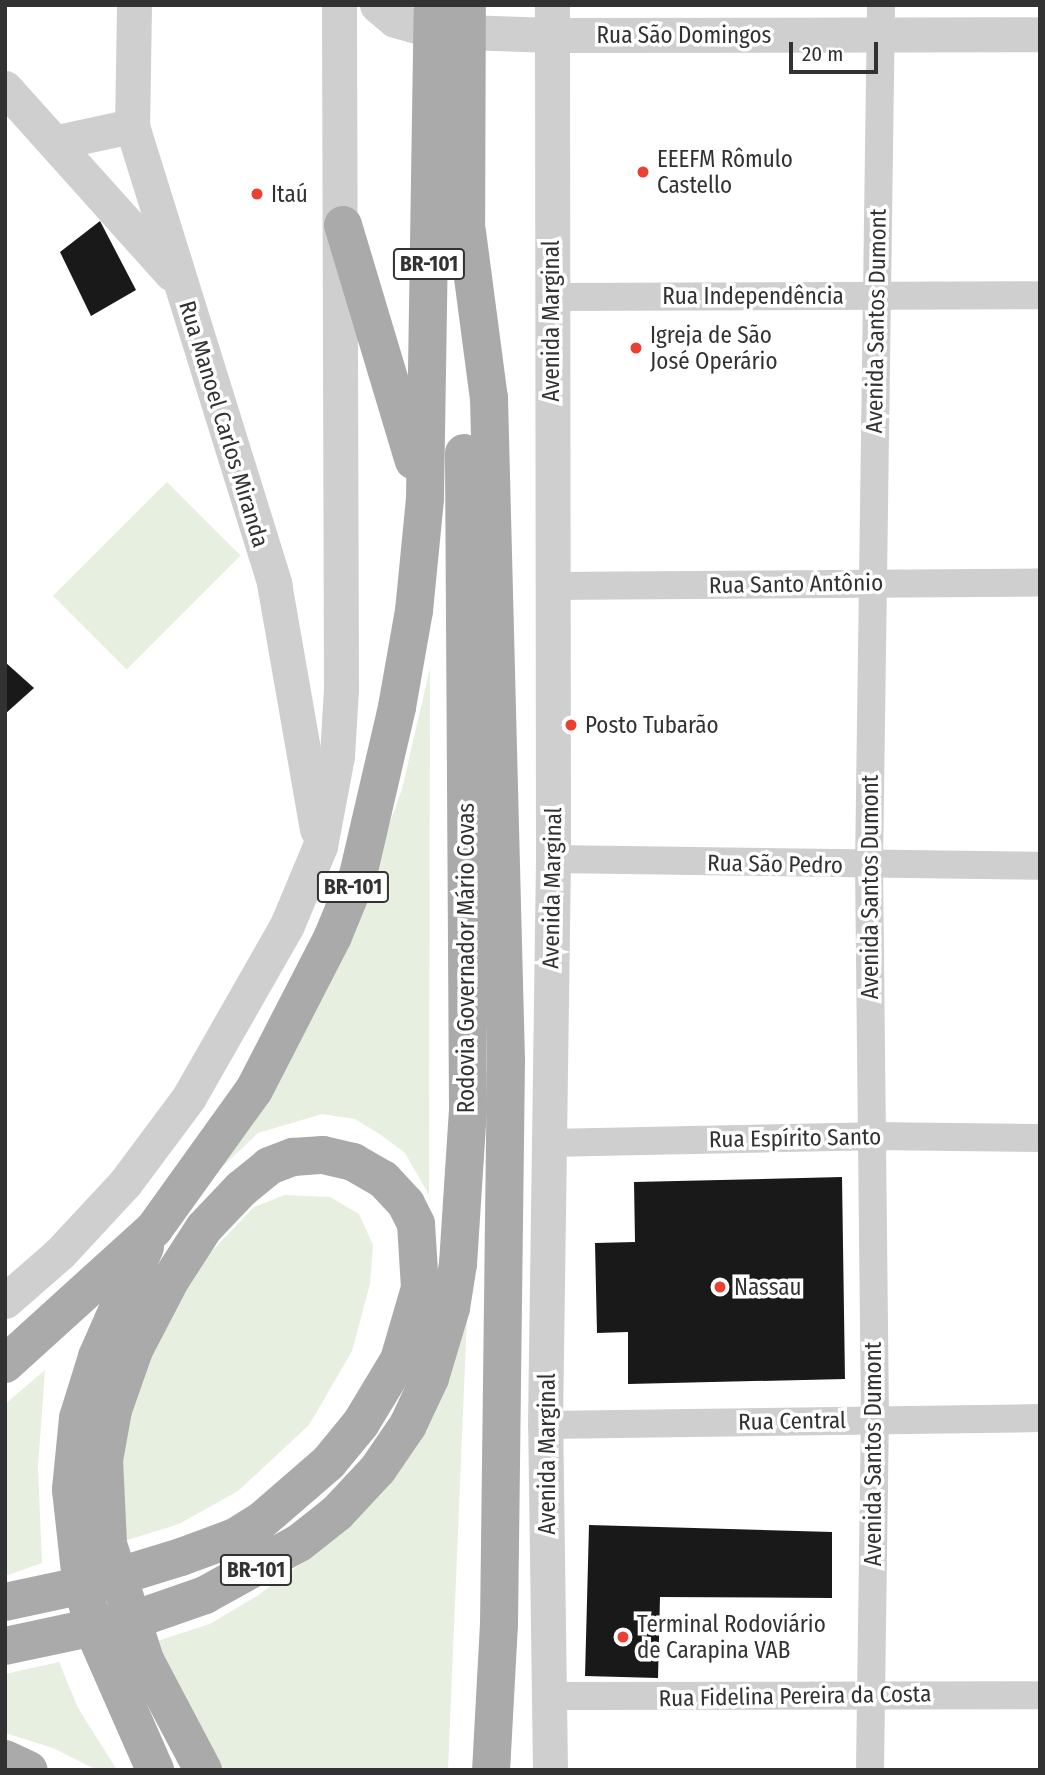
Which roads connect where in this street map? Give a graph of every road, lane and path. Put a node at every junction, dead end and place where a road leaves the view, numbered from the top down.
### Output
1 (134, 5) edge
2 (339, 5) edge
3 (377, 5) edge
4 (450, 18) edge
5 (552, 20) edge
6 (881, 20) edge
7 (1040, 34) edge
8 (5, 88) edge
9 (132, 127) junction
10 (57, 142) junction
11 (343, 225) junction
12 (467, 232) junction
13 (180, 283) junction
14 (876, 295) junction
15 (1040, 295) edge
16 (550, 297) junction
17 (425, 498) junction
18 (874, 583) junction
19 (1040, 583) edge
20 (551, 586) junction
21 (320, 846) junction
22 (553, 859) junction
23 (869, 866) junction
24 (1040, 866) edge
25 (871, 1136) junction
26 (1040, 1138) edge
27 (549, 1143) junction
28 (154, 1229) junction
29 (5, 1301) edge
30 (5, 1364) edge
31 (414, 1369) junction
32 (1040, 1418) edge
33 (874, 1419) junction
34 (545, 1425) junction
35 (5, 1602) edge
36 (5, 1646) edge
37 (869, 1693) junction
38 (1040, 1695) edge
39 (550, 1696) junction
40 (5, 1759) edge
41 (29, 1770) edge
42 (155, 1770) edge
43 (203, 1770) edge
44 (491, 1770) edge
45 (550, 1770) edge
46 (870, 1770) edge

1 - 9 street, Rua Manoel Carlos Miranda
2 - 11 street
3 - 4 street, Rua São Domingos
4 - 5 street, Rua São Domingos
4 - 12 main road, Rodovia Governador Mário Covas / BR-101
4 - 17 main road, BR-101
5 - 6 street, Rua São Domingos
5 - 16 street, Avenida Marginal
6 - 7 street, Rua São Domingos
6 - 14 street, Avenida Santos Dumont
8 - 10 street
9 - 10 street
9 - 13 street, Rua Manoel Carlos Miranda
10 - 13 street
11 - 17 main road
11 - 21 street
12 - 31 main road, Rodovia Governador Mário Covas / BR-101
12 - 44 main road
13 - 21 street, Rua Manoel Carlos Miranda
14 - 15 street, Rua Independência
14 - 16 street, Rua Independência
14 - 18 street, Avenida Santos Dumont
16 - 20 street, Avenida Marginal
17 - 28 main road, BR-101
18 - 19 street, Rua Santo Antônio
18 - 20 street, Rua Santo Antônio
18 - 23 street, Avenida Santos Dumont
20 - 22 street, Avenida Marginal
21 - 29 street
22 - 23 street, Rua São Pedro
22 - 27 street, Avenida Marginal
23 - 24 street, Rua São Pedro
23 - 25 street, Avenida Santos Dumont
25 - 26 street, Rua Espírito Santo
25 - 27 street, Rua Espírito Santo
25 - 33 street, Avenida Santos Dumont
27 - 34 street, Avenida Marginal
28 - 30 main road, BR-101
28 - 42 main road
31 - 35 main road, bridge
31 - 36 main road, Rodovia Governador Mário Covas / BR-101, bridge
31 - 43 main road
32 - 33 street, Rua Central
33 - 34 street, Rua Central
33 - 37 street, Avenida Santos Dumont
34 - 39 street, Avenida Marginal
37 - 38 street, Rua Fidelina Pereira da Costa
37 - 39 street, Rua Fidelina Pereira da Costa
37 - 46 street, Avenida Santos Dumont
39 - 45 street, Avenida Marginal
40 - 41 main road

